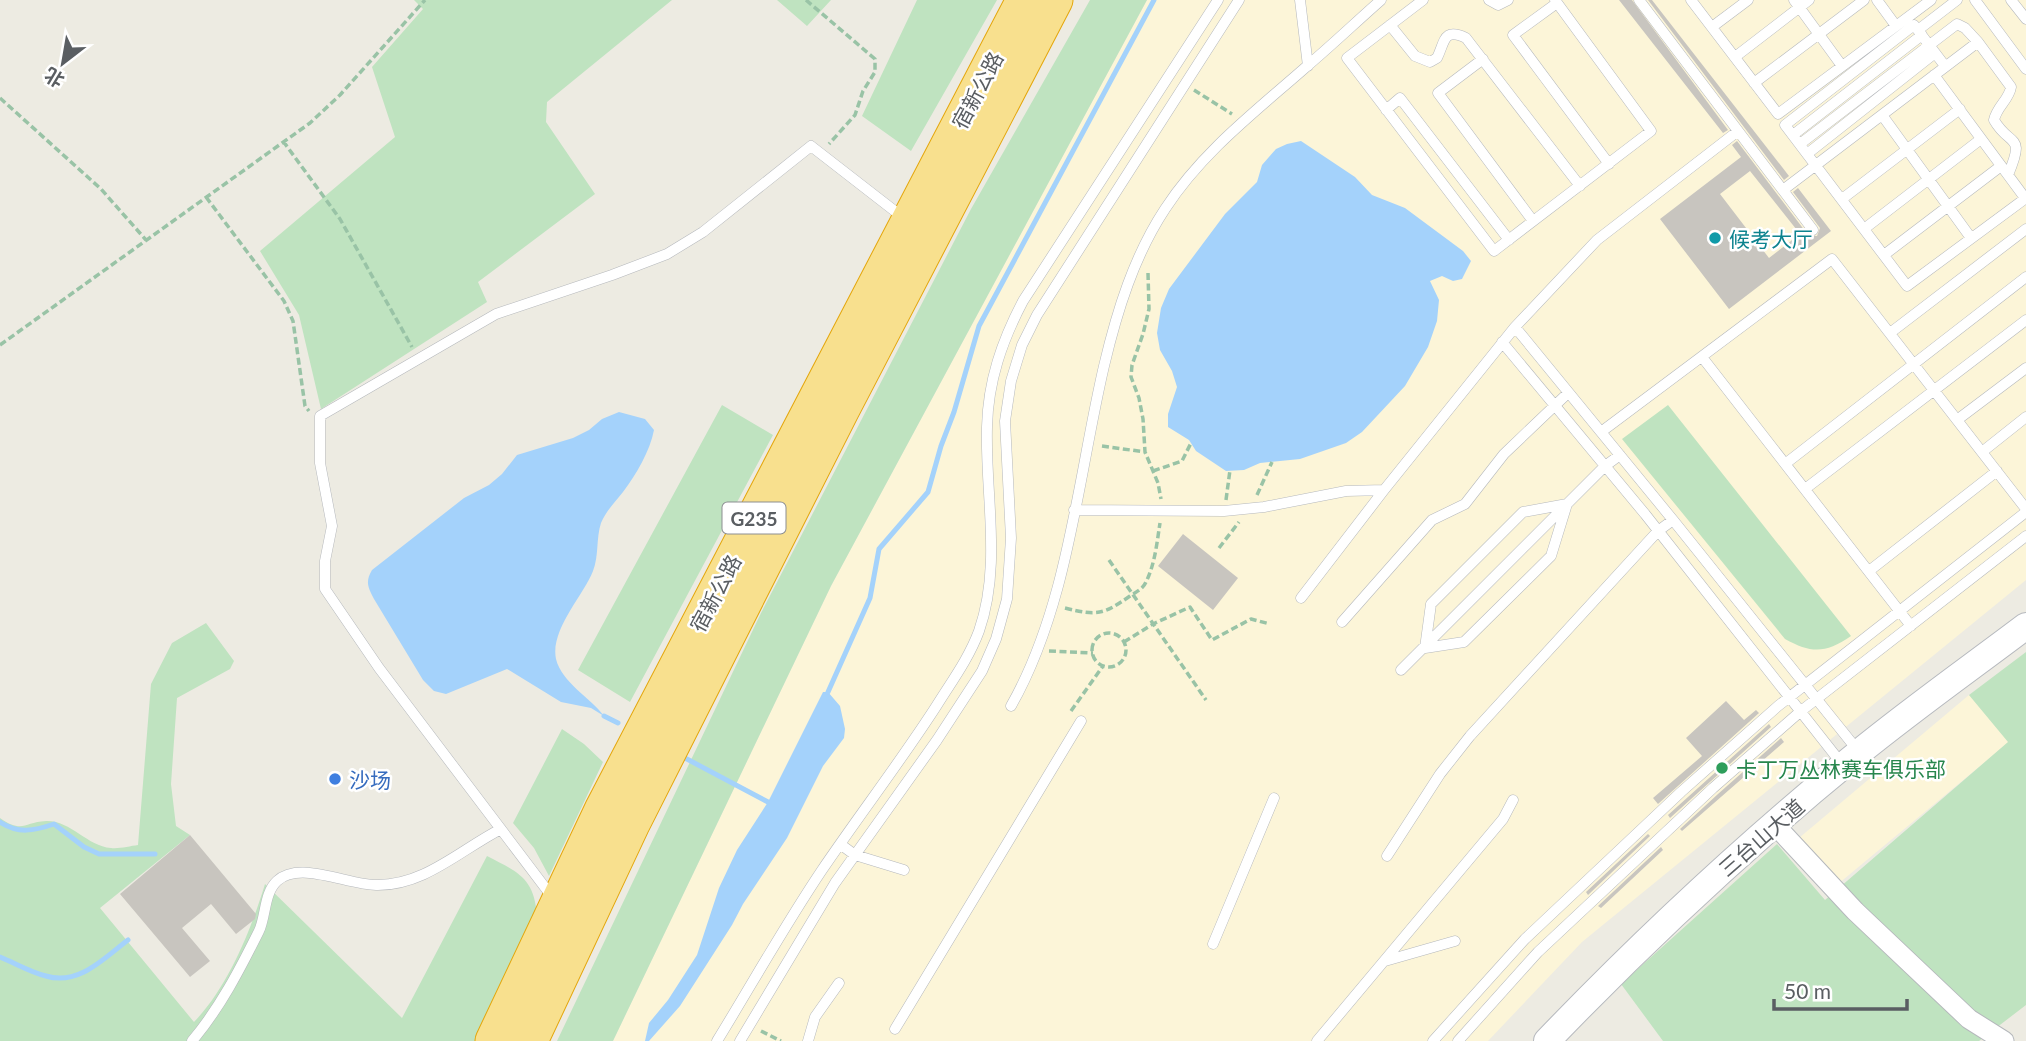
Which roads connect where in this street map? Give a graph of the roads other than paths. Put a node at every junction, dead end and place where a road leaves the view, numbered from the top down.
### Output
1 (1024, 0) edge
2 (1055, 0) edge
3 (1218, 0) edge
4 (1239, 0) edge
5 (1300, 0) edge
6 (1381, 0) edge
7 (1423, 0) edge
8 (1489, 0) edge
9 (1508, 0) edge
10 (1654, 0) edge
11 (1691, 0) edge
12 (1748, 0) edge
13 (1809, 0) edge
14 (1864, 0) edge
15 (1931, 0) edge
16 (1957, 0) edge
17 (1975, 0) edge
18 (2011, 0) edge
19 (1556, 1) edge
20 (1879, 1) edge
21 (1642, 4) edge
22 (1797, 4) edge
23 (2026, 19) edge
24 (1390, 25) junction
25 (1896, 26) junction
26 (1712, 27) junction
27 (1920, 33) junction
28 (1819, 34) junction
29 (1978, 42) junction
30 (1932, 49) junction
31 (1735, 57) junction
32 (1483, 59) junction
33 (1308, 66) junction
34 (1842, 66) junction
35 (1945, 66) junction
36 (2026, 69) edge
37 (1934, 75) junction
38 (1754, 83) junction
39 (1960, 109) junction
40 (1386, 110) junction
41 (1882, 115) junction
42 (1738, 131) junction
43 (1982, 139) junction
44 (1796, 140) junction
45 (1907, 149) junction
46 (1807, 153) junction
47 (1609, 164) junction
48 (1816, 165) junction
49 (2001, 166) junction
50 (2008, 175) junction
51 (1929, 180) junction
52 (1580, 186) junction
53 (1783, 190) junction
54 (2026, 198) edge
55 (1842, 199) junction
56 (1948, 206) junction
57 (1533, 221) junction
58 (909, 222) junction
59 (1864, 229) junction
60 (2026, 229) edge
61 (1813, 230) dead end
62 (1971, 238) junction
63 (1509, 240) junction
64 (1884, 255) junction
65 (2026, 277) edge
66 (2026, 320) edge
67 (1515, 327) junction
68 (1889, 333) junction
69 (1502, 342) junction
70 (1702, 357) junction
71 (1914, 364) junction
72 (2026, 368) edge
73 (1934, 390) junction
74 (1569, 393) junction
75 (1555, 406) junction
76 (2026, 418) edge
77 (1957, 420) junction
78 (1601, 432) junction
79 (1982, 452) junction
80 (1620, 455) junction
81 (1785, 464) junction
82 (1605, 466) junction
83 (1997, 471) junction
84 (1805, 489) junction
85 (1384, 490) junction
86 (1567, 504) junction
87 (1074, 510) junction
88 (2026, 510) edge
89 (1674, 520) junction
90 (1658, 531) junction
91 (2026, 536) edge
92 (1869, 571) junction
93 (1301, 598) dead end
94 (1899, 611) junction
95 (1342, 622) dead end
96 (1911, 626) junction
97 (2026, 626) edge
98 (1425, 648) junction
99 (1401, 670) dead end
100 (1804, 685) junction
101 (1790, 697) junction
102 (1816, 700) junction
103 (1011, 706) dead end
104 (1801, 711) junction
105 (1081, 721) dead end
106 (1851, 759) junction
107 (1274, 798) dead end
108 (1513, 800) dead end
109 (1775, 825) junction
110 (501, 828) junction
111 (840, 844) junction
112 (855, 855) junction
113 (1387, 856) dead end
114 (904, 870) dead end
115 (557, 904) junction
116 (1455, 941) dead end
117 (1213, 944) dead end
118 (1385, 961) junction
119 (839, 983) dead end
120 (895, 1029) dead end
121 (192, 1041) edge
122 (493, 1041) edge
123 (530, 1041) edge
124 (718, 1041) edge
125 (740, 1041) edge
126 (808, 1041) edge
127 (1317, 1041) edge
128 (1433, 1041) edge
129 (1458, 1041) edge
130 (1547, 1041) edge
131 (2004, 1041) edge

1 - 58 highway, 宿新公路 / G235
2 - 123 highway, 宿新公路 / G235
3 - 111 lane
4 - 112 lane
5 - 33 lane
6 - 33 lane
7 - 24 lane
8 - 9 lane
10 - 21 lane
11 - 26 lane
12 - 26 lane
13 - 22 lane
14 - 28 lane
15 - 25 lane
16 - 27 lane
17 - 36 lane
18 - 23 lane
19 - 47 lane
19 - 47 lane
20 - 25 lane
21 - 42 lane
22 - 28 lane
22 - 31 lane
24 - 32 lane
24 - 40 lane
25 - 34 lane
26 - 31 lane
27 - 30 lane
27 - 44 lane
28 - 34 lane
28 - 38 lane
29 - 30 lane
29 - 35 lane
29 - 50 lane
30 - 35 lane
30 - 44 lane
30 - 46 lane
31 - 38 lane
32 - 52 lane
32 - 57 lane
33 - 87 lane
34 - 38 lane
35 - 37 lane
37 - 39 lane
37 - 41 lane
39 - 43 lane
39 - 45 lane
40 - 63 lane
40 - 63 lane
41 - 45 lane
41 - 48 lane
42 - 53 lane
42 - 67 lane
43 - 49 lane
43 - 51 lane
44 - 46 lane
45 - 51 lane
45 - 55 lane
46 - 48 lane
47 - 52 lane
48 - 53 lane
48 - 55 lane
49 - 50 lane
49 - 56 lane
50 - 54 lane
51 - 56 lane
51 - 59 lane
52 - 57 lane
53 - 61 lane
54 - 62 lane
55 - 59 lane
56 - 62 lane
56 - 64 lane
57 - 63 lane
58 - 110 lane
58 - 115 highway, 宿新公路 / G235
59 - 64 lane
60 - 68 lane
62 - 64 lane
65 - 71 lane
66 - 73 lane
67 - 69 lane
67 - 74 lane
68 - 70 lane
68 - 71 lane
69 - 75 lane
69 - 85 lane
70 - 78 lane
70 - 81 lane
71 - 73 lane
71 - 81 lane
72 - 77 lane
73 - 77 lane
73 - 84 lane
74 - 75 lane
74 - 78 lane
75 - 82 lane
75 - 95 lane
76 - 79 lane
77 - 79 lane
78 - 80 lane
79 - 83 lane
80 - 82 lane
80 - 89 lane
81 - 84 lane
82 - 86 lane
82 - 90 lane
83 - 88 lane
83 - 92 lane
84 - 92 lane
85 - 87 lane
85 - 93 lane
86 - 98 lane
86 - 98 lane
86 - 98 lane
87 - 103 lane
88 - 94 lane
89 - 90 lane
89 - 100 lane
90 - 101 lane
90 - 113 lane
91 - 96 lane
92 - 94 lane
94 - 96 lane
94 - 100 lane
96 - 102 lane
97 - 106 main road, 三台山大道
98 - 99 lane
100 - 101 lane
100 - 102 lane
101 - 104 lane
101 - 128 lane
102 - 104 lane
102 - 106 lane
104 - 106 lane
104 - 129 lane
105 - 120 lane
106 - 109 main road, 三台山大道
107 - 117 lane
108 - 118 lane
109 - 130 main road, 三台山大道
109 - 131 street
110 - 115 lane
110 - 121 lane
111 - 112 lane
111 - 124 lane
112 - 114 lane
112 - 125 lane
115 - 122 highway, 宿新公路 / G235
116 - 118 lane
118 - 127 lane
119 - 126 lane

